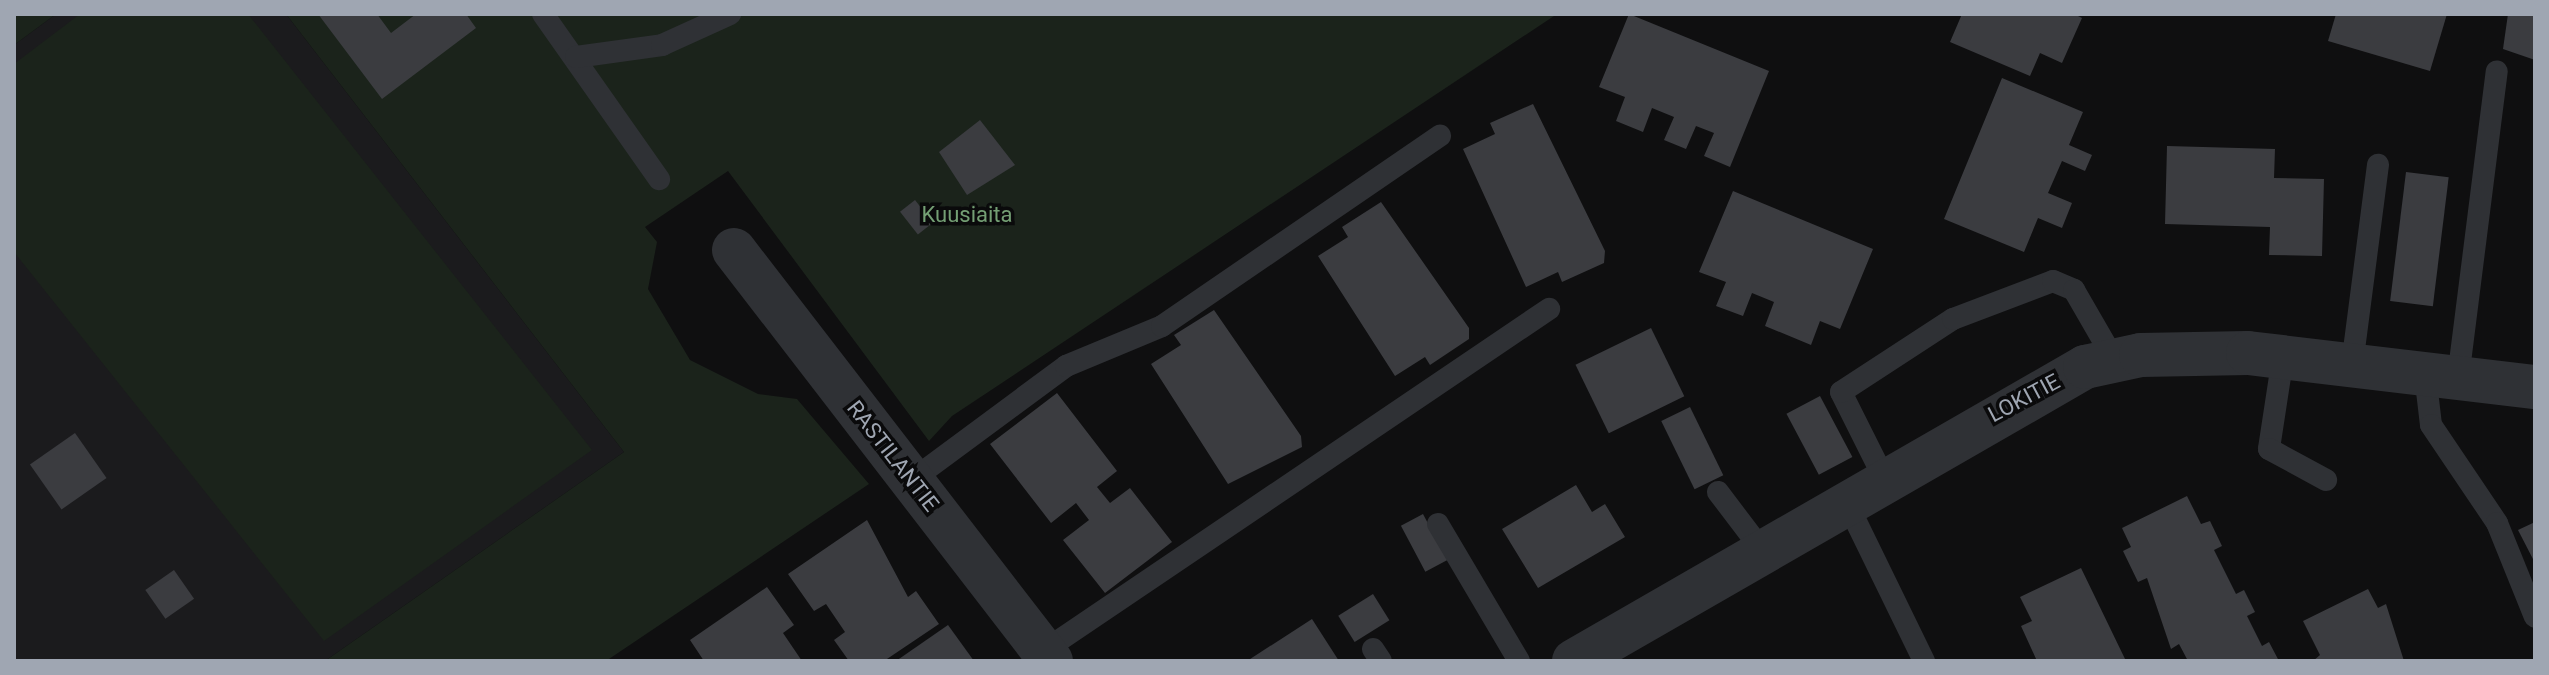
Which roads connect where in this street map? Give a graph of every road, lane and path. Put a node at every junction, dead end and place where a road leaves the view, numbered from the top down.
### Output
1 (543, 14) edge
2 (730, 14) edge
3 (576, 57) junction
4 (2497, 71) dead end
5 (1440, 136) dead end
6 (2378, 165) dead end
7 (659, 179) dead end
8 (734, 250) dead end
9 (1549, 309) dead end
10 (2283, 357) junction
11 (2115, 361) junction
12 (2352, 365) junction
13 (2442, 376) junction
14 (2535, 387) edge
15 (1884, 478) junction
16 (912, 480) junction
17 (2326, 480) dead end
18 (1718, 492) dead end
19 (1846, 501) junction
20 (1438, 524) dead end
21 (1762, 550) junction
22 (2535, 617) edge
23 (1591, 657) edge
24 (1041, 658) edge
25 (1519, 661) edge
26 (1924, 661) edge

1 - 3 lane
2 - 3 lane
3 - 7 lane
4 - 13 lane
5 - 16 lane
6 - 12 lane
8 - 16 street, RASTILANTIE
9 - 24 lane
10 - 11 street, LOKITIE
10 - 12 street, LOKITIE
10 - 17 lane
11 - 15 street, LOKITIE
11 - 15 lane
12 - 13 street, LOKITIE
13 - 14 street, LOKITIE
13 - 22 lane
15 - 19 street, LOKITIE
16 - 24 street, RASTILANTIE
18 - 21 lane
19 - 21 street, LOKITIE
19 - 26 lane
20 - 25 lane
21 - 23 street, LOKITIE

